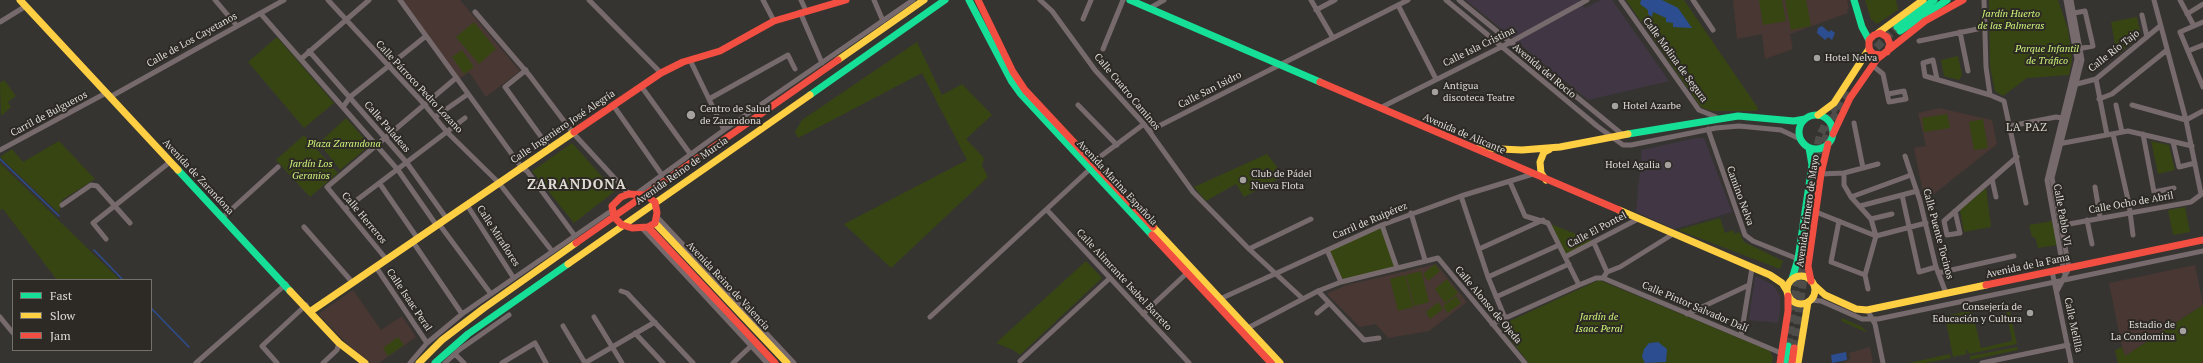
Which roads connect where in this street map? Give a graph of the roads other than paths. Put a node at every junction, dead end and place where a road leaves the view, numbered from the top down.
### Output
1 (20, 0) edge
2 (215, 0) edge
3 (284, 0) edge
4 (328, 0) edge
5 (369, 0) edge
6 (400, 0) edge
7 (589, 0) edge
8 (763, 0) edge
9 (801, 0) edge
10 (846, 0) edge
11 (874, 0) edge
12 (924, 0) edge
13 (945, 0) edge
14 (970, 0) edge
15 (978, 0) edge
16 (1040, 0) edge
17 (1091, 0) edge
18 (1123, 0) edge
19 (1130, 0) edge
20 (1164, 0) edge
21 (1311, 0) edge
22 (1335, 0) edge
23 (1408, 0) edge
24 (1446, 0) edge
25 (1459, 0) edge
26 (1587, 0) edge
27 (1621, 0) edge
28 (1693, 0) edge
29 (1854, 0) edge
30 (1923, 0) edge
31 (1934, 0) edge
32 (1947, 0) edge
33 (1963, 0) edge
34 (1984, 0) edge
35 (2066, 0) edge
36 (2071, 0) edge
37 (2154, 0) edge
38 (2180, 0) edge
39 (836, 2) edge
40 (916, 2) edge
41 (2203, 4) edge
42 (1398, 5) junction
43 (26, 6) junction
44 (1150, 8) junction
45 (1316, 10) junction
46 (475, 12) dead end
47 (803, 12) junction
48 (2074, 13) junction
49 (261, 14) junction
50 (2187, 14) junction
51 (2142, 15) dead end
52 (1083, 20) dead end
53 (346, 21) junction
54 (774, 21) junction
55 (883, 21) junction
56 (0, 22) edge
57 (2203, 22) edge
58 (236, 26) junction
59 (2160, 26) junction
60 (2194, 26) junction
61 (1862, 27) junction
62 (1986, 27) junction
63 (1713, 30) dead end
64 (1960, 32) junction
65 (1877, 34) junction
66 (426, 36) junction
67 (2147, 37) junction
68 (1333, 38) junction
69 (1869, 40) junction
70 (1919, 41) dead end
71 (1509, 43) junction
72 (2203, 45) edge
73 (1501, 47) junction
74 (1103, 49) dead end
75 (1869, 49) junction
76 (2078, 49) junction
77 (310, 50) junction
78 (2167, 50) junction
79 (2188, 51) junction
80 (1884, 53) junction
81 (301, 59) junction
82 (690, 60) junction
83 (822, 62) junction
84 (1280, 65) junction
85 (1872, 65) junction
86 (387, 66) junction
87 (794, 69) dead end
88 (526, 70) junction
89 (1968, 71) dead end
90 (661, 73) junction
91 (456, 78) junction
92 (1436, 79) junction
93 (1937, 79) dead end
94 (2096, 79) junction
95 (2202, 80) edge
96 (2077, 84) junction
97 (641, 86) junction
98 (2203, 86) edge
99 (468, 94) junction
100 (1888, 94) dead end
101 (108, 95) junction
102 (1990, 95) junction
103 (350, 98) junction
104 (709, 99) junction
105 (2099, 100) junction
106 (424, 104) junction
107 (613, 105) junction
108 (1078, 105) dead end
109 (2116, 105) dead end
110 (2132, 105) dead end
111 (343, 107) junction
112 (1379, 108) junction
113 (2203, 111) edge
114 (1818, 115) junction
115 (435, 117) junction
116 (465, 118) dead end
117 (1723, 118) junction
118 (2062, 118) junction
119 (1805, 119) junction
120 (2186, 120) junction
121 (1854, 123) dead end
122 (1144, 124) junction
123 (2010, 126) junction
124 (1708, 129) junction
125 (724, 130) junction
126 (1149, 131) junction
127 (447, 132) junction
128 (2122, 132) junction
129 (573, 133) junction
130 (1833, 134) junction
131 (2143, 134) junction
132 (2110, 135) junction
133 (1624, 136) junction
134 (385, 137) junction
135 (1613, 138) junction
136 (1800, 139) junction
137 (2173, 142) junction
138 (1828, 144) junction
139 (2058, 144) junction
140 (1117, 145) junction
141 (377, 146) junction
142 (1467, 146) junction
143 (2192, 146) junction
144 (550, 148) junction
145 (1809, 148) junction
146 (1550, 149) junction
147 (0, 150) edge
148 (691, 155) junction
149 (1905, 156) dead end
150 (2017, 158) junction
151 (170, 162) junction
152 (1094, 162) junction
153 (407, 163) junction
154 (2195, 163) junction
155 (1878, 164) dead end
156 (1540, 166) junction
157 (278, 167) dead end
158 (522, 168) junction
159 (1863, 168) junction
160 (1090, 169) junction
161 (398, 170) junction
162 (1844, 173) junction
163 (1533, 174) junction
164 (1821, 174) junction
165 (662, 175) junction
166 (1911, 175) junction
167 (1992, 179) junction
168 (1547, 180) junction
169 (1510, 182) junction
170 (499, 183) junction
171 (380, 184) junction
172 (2095, 187) dead end
173 (2174, 188) dead end
174 (1917, 191) junction
175 (629, 194) junction
176 (636, 194) junction
177 (2202, 194) edge
178 (645, 195) junction
179 (1902, 195) junction
180 (1461, 196) junction
181 (1851, 197) junction
182 (1996, 197) dead end
183 (656, 202) junction
184 (2026, 203) dead end
185 (62, 205) dead end
186 (115, 205) junction
187 (467, 205) junction
188 (1860, 206) junction
189 (345, 209) junction
190 (1047, 210) junction
191 (1955, 211) junction
192 (1816, 212) junction
193 (2128, 213) junction
194 (612, 214) junction
195 (1411, 214) junction
196 (1892, 214) dead end
197 (222, 218) junction
198 (2100, 218) junction
199 (447, 219) junction
200 (1311, 219) dead end
201 (1638, 219) junction
202 (1871, 219) junction
203 (656, 220) junction
204 (1543, 220) junction
205 (2087, 220) junction
206 (1839, 221) junction
207 (130, 223) dead end
208 (1926, 223) junction
209 (438, 225) junction
210 (622, 225) junction
211 (1382, 225) junction
212 (2058, 226) junction
213 (304, 227) dead end
214 (1909, 227) junction
215 (645, 228) junction
216 (1672, 234) junction
217 (2133, 235) dead end
218 (575, 236) junction
219 (1876, 236) junction
220 (106, 239) dead end
221 (416, 240) junction
222 (2203, 240) edge
223 (1594, 243) junction
224 (2092, 244) dead end
225 (1559, 245) junction
226 (1249, 249) junction
227 (1479, 249) junction
228 (1326, 250) junction
229 (552, 251) junction
230 (2203, 251) edge
231 (2014, 256) dead end
232 (1565, 257) junction
233 (1798, 259) junction
234 (387, 260) junction
235 (1425, 260) junction
236 (1568, 264) junction
237 (376, 267) junction
238 (1396, 268) junction
239 (1752, 268) junction
240 (1937, 270) junction
241 (2066, 270) junction
242 (2052, 271) junction
243 (1607, 272) junction
244 (1187, 273) junction
245 (1274, 273) junction
246 (1865, 275) junction
247 (514, 277) junction
248 (1488, 277) junction
249 (1110, 278) junction
250 (1603, 278) junction
251 (2075, 278) junction
252 (1792, 279) junction
253 (2061, 281) junction
254 (1341, 282) junction
255 (2055, 282) junction
256 (353, 283) junction
257 (1812, 283) junction
258 (286, 284) junction
259 (1579, 285) junction
260 (1749, 285) junction
261 (1868, 289) dead end
262 (621, 291) dead end
263 (1318, 291) junction
264 (2057, 291) junction
265 (1946, 293) junction
266 (491, 294) junction
267 (1787, 294) junction
268 (1496, 297) junction
269 (1220, 298) junction
270 (1303, 299) junction
271 (1809, 301) junction
272 (1328, 304) junction
273 (306, 306) junction
274 (1856, 309) junction
275 (311, 311) junction
276 (1317, 313) dead end
277 (462, 314) junction
278 (1143, 314) junction
279 (1687, 314) junction
280 (509, 315) dead end
281 (0, 317) edge
282 (594, 317) dead end
283 (930, 317) dead end
284 (1872, 317) junction
285 (1505, 318) junction
286 (1860, 318) junction
287 (654, 322) junction
288 (1492, 324) junction
289 (563, 326) dead end
290 (1245, 330) junction
291 (12, 332) edge
292 (635, 334) junction
293 (1877, 335) junction
294 (1741, 336) junction
295 (1379, 338) dead end
296 (427, 343) junction
297 (339, 344) junction
298 (2068, 345) junction
299 (751, 346) junction
300 (612, 347) junction
301 (1781, 353) junction
302 (455, 354) junction
303 (2011, 360) edge
304 (1020, 361) dead end
305 (506, 362) edge
306 (196, 363) edge
307 (277, 363) edge
308 (323, 363) edge
309 (365, 363) edge
310 (410, 363) edge
311 (419, 363) edge
312 (435, 363) edge
313 (445, 363) edge
314 (464, 363) edge
315 (546, 363) edge
316 (585, 363) edge
317 (622, 363) edge
318 (664, 363) edge
319 (693, 363) edge
320 (733, 363) edge
321 (767, 363) edge
322 (775, 363) edge
323 (787, 363) edge
324 (794, 363) edge
325 (1188, 363) edge
326 (1271, 363) edge
327 (1280, 363) edge
328 (1525, 363) edge
329 (1780, 363) edge
330 (1785, 363) edge
331 (1792, 363) edge
332 (1798, 363) edge
333 (1883, 363) edge
334 (1982, 363) edge
335 (2071, 363) edge

1 - 43 main road, Avenida de Zarandona
2 - 58 street
3 - 49 street, Calle de Los Cayetanos
4 - 53 street, Calle Párroco Pedro Lozano
5 - 53 street
6 - 66 street
7 - 90 street
8 - 54 street
9 - 47 street
10 - 39 main road, Calle Ingeniero José Alegría
11 - 55 street
12 - 40 main road, Avenida Reino de Murcia
13 - 183 main road, Avenida Reino de Murcia
14 - 160 main road, Avenida Marina Española
15 - 152 main road, Avenida Marina Española
16 - 122 street, Calle Cuatro Caminos
17 - 52 street
18 - 74 street
19 - 44 main road, Avenida de Alicante
20 - 44 street
21 - 45 street
22 - 45 street
23 - 42 street, Calle San Isidro
24 - 73 street, Avenida del Rocío
25 - 71 street, Avenida del Rocío
26 - 71 street, Calle Isla Cristina
27 - 117 street, Calle Molina de Segura
28 - 63 street
29 - 61 main road
30 - 65 main road
31 - 32 main road
33 - 80 main road
34 - 62 street
35 - 76 street, Calle Pablo VI
36 - 48 street, Calle Pablo VI
37 - 59 street
38 - 50 street
39 - 47 main road, Calle Ingeniero José Alegría
40 - 55 street
40 - 178 main road, Avenida Reino de Murcia
41 - 50 street
42 - 68 street, Calle San Isidro
42 - 92 street
43 - 56 street
43 - 101 main road, Avenida de Zarandona
44 - 84 main road, Avenida de Alicante
45 - 68 street
46 - 88 street
47 - 54 main road, Calle Ingeniero José Alegría
47 - 83 street
48 - 76 street, Calle Pablo VI
48 - 76 street
49 - 58 street, Calle de Los Cayetanos
49 - 81 street
50 - 60 street
51 - 67 street
53 - 77 street
53 - 86 street, Calle Párroco Pedro Lozano
54 - 82 main road, Calle Ingeniero José Alegría
55 - 83 street
57 - 60 street
58 - 101 street, Calle de Los Cayetanos
59 - 67 street, Calle Río Tajo
59 - 78 street
60 - 79 street
61 - 65 main road
61 - 69 main road
62 - 64 street
62 - 102 street
64 - 70 street
64 - 89 street
65 - 69 main road
65 - 80 main road
66 - 86 street
66 - 91 street
67 - 94 street, Calle Río Tajo
68 - 84 street, Calle San Isidro
69 - 75 main road
71 - 73 street, Calle Isla Cristina
71 - 133 street, Avenida del Rocío
72 - 79 street
73 - 92 street, Calle Isla Cristina
73 - 135 street, Avenida del Rocío
75 - 80 main road
75 - 114 main road
76 - 96 street, Calle Pablo VI
76 - 118 street, Calle Pablo VI
77 - 81 street
77 - 103 street, Calle Paladeas
78 - 105 street
78 - 120 street
79 - 95 street
80 - 85 main road
81 - 111 street
82 - 90 main road, Calle Ingeniero José Alegría
82 - 104 street
83 - 125 street
84 - 112 main road, Avenida de Alicante
84 - 126 street, Calle San Isidro
85 - 100 street
85 - 130 main road
86 - 103 street
86 - 106 street, Calle Párroco Pedro Lozano
87 - 104 street
88 - 129 street
88 - 144 street
90 - 97 main road, Calle Ingeniero José Alegría
91 - 99 street
91 - 106 street
92 - 112 street, Calle Isla Cristina
93 - 102 street
94 - 96 street, Calle Río Tajo
94 - 105 street
95 - 98 street
96 - 139 street, Calle Pablo VI
97 - 107 main road, Calle Ingeniero José Alegría
97 - 148 street
99 - 115 street
99 - 158 street
101 - 147 street, Carril de Bulgueros
101 - 151 main road, Avenida de Zarandona
102 - 123 street
103 - 111 street
103 - 134 street, Calle Paladeas
104 - 125 street
105 - 132 street
106 - 115 street, Calle Párroco Pedro Lozano
106 - 134 street
107 - 129 main road, Calle Ingeniero José Alegría
107 - 165 street
108 - 140 street
109 - 128 street
110 - 120 street
111 - 141 street
112 - 142 main road, Avenida de Alicante
113 - 120 street
114 - 119 main road
114 - 130 main road
115 - 127 street, Calle Párroco Pedro Lozano
116 - 127 street
117 - 119 main road
117 - 133 main road
118 - 123 street
118 - 139 street, Calle Pablo VI
119 - 136 main road
120 - 143 street
121 - 159 street
122 - 126 street, Calle Cuatro Caminos
122 - 140 street
123 - 150 street
124 - 135 street, Avenida del Rocío
124 - 136 street, Avenida del Rocío
124 - 233 street, Camino Nelva
125 - 148 street
126 - 226 street, Calle Cuatro Caminos
127 - 153 street
127 - 170 street, Calle Párroco Pedro Lozano
128 - 131 street
128 - 132 street
129 - 144 main road, Calle Ingeniero José Alegría
129 - 175 street
130 - 138 main road
131 - 137 street
131 - 173 street
132 - 139 street
132 - 193 street
133 - 135 main road
134 - 141 street
134 - 153 street, Calle Paladeas
135 - 146 main road
136 - 145 main road
137 - 143 street
137 - 154 street
138 - 145 main road
138 - 164 main road, Avenida Primero de Mayo
139 - 212 street, Calle Pablo VI
140 - 152 street
141 - 161 street
141 - 189 street, Calle Herreros
142 - 146 main road
142 - 163 main road, Avenida de Alicante
143 - 154 street
144 - 158 main road, Calle Ingeniero José Alegría
145 - 233 main road, Avenida Primero de Mayo
146 - 156 main road
148 - 165 street
149 - 166 street, Calle Puente Tocinos
150 - 167 street
150 - 184 street
151 - 186 street
151 - 197 main road, Avenida de Zarandona
152 - 160 street
152 - 269 main road, Avenida Marina Española
153 - 161 street
153 - 199 street, Calle Paladeas
154 - 177 street
155 - 159 street
156 - 163 main road
156 - 168 main road
157 - 197 street
158 - 170 main road, Calle Ingeniero José Alegría
158 - 218 street
159 - 162 street
160 - 190 street
160 - 244 main road, Avenida Marina Española
161 - 171 street
161 - 209 street
162 - 164 street
162 - 181 street
163 - 168 main road, Avenida de Alicante
163 - 169 street, Carril de Ruipérez
164 - 192 main road, Avenida Primero de Mayo
165 - 176 street
166 - 174 street, Calle Puente Tocinos
166 - 181 street
167 - 182 street
167 - 191 street
168 - 201 main road, Avenida de Alicante
169 - 180 street, Carril de Ruipérez
169 - 204 street
170 - 187 main road, Calle Ingeniero José Alegría
170 - 229 street, Calle Párroco Pedro Lozano
171 - 189 street
171 - 221 street
172 - 198 street
174 - 179 street
174 - 208 street, Calle Puente Tocinos
175 - 176 main road
175 - 194 main road
176 - 178 main road
177 - 193 street, Calle Ocho de Abril
178 - 183 main road
178 - 194 main road, Avenida Reino de Murcia
179 - 188 street
179 - 214 street
180 - 195 street, Carril de Ruipérez
180 - 227 street
181 - 188 street
183 - 203 main road
183 - 210 main road, Avenida Reino de Murcia
185 - 186 street
186 - 207 street
186 - 220 street
187 - 199 main road, Calle Ingeniero José Alegría
187 - 247 street, Calle Miraflores
188 - 202 street
189 - 234 street, Calle Herreros
190 - 249 street, Calle Alimrante Isabel Barreto
190 - 283 street
191 - 191 street
192 - 206 street
192 - 257 main road, Avenida Primero de Mayo
193 - 198 street, Calle Ocho de Abril
193 - 217 street
194 - 210 main road
194 - 218 street
194 - 311 main road, Avenida Reino de Murcia
195 - 211 street, Carril de Ruipérez
195 - 235 street
196 - 202 street
197 - 258 main road, Avenida de Zarandona
198 - 205 street, Calle Ocho de Abril
199 - 209 main road, Calle Ingeniero José Alegría
200 - 226 street
201 - 216 main road, Avenida de Alicante
201 - 223 street, Calle El Pontel
202 - 219 street
203 - 215 main road
203 - 323 main road, Avenida Reino de Valencia
203 - 324 street
204 - 225 street
204 - 227 street
205 - 212 street, Calle Ocho de Abril
205 - 224 street
206 - 219 street
206 - 246 street
208 - 214 street
208 - 240 street, Calle Puente Tocinos
209 - 221 main road, Calle Ingeniero José Alegría
209 - 266 street
210 - 215 main road
210 - 312 main road, Avenida Reino de Murcia
211 - 228 street, Carril de Ruipérez
211 - 238 street
212 - 241 street, Calle Pablo VI
213 - 256 street
214 - 219 street
214 - 240 street
215 - 299 street
215 - 322 main road, Avenida Reino de Valencia
216 - 239 main road, Avenida de Alicante
216 - 243 street
218 - 229 street
219 - 246 street
221 - 234 main road, Calle Ingeniero José Alegría
221 - 277 street
222 - 241 main road, Avenida de la Fama
223 - 232 street, Calle El Pontel
223 - 243 street
225 - 232 street
225 - 248 street
226 - 245 street, Calle Cuatro Caminos
227 - 248 street
228 - 245 street, Carril de Ruipérez
228 - 254 street
229 - 247 street
230 - 251 street, Avenida de la Fama
231 - 240 street
232 - 236 street
233 - 252 main road, Avenida Primero de Mayo
234 - 237 main road, Calle Ingeniero José Alegría
235 - 238 street
235 - 288 street, Calle Alonso de Ojeda
236 - 259 street
236 - 268 street
237 - 256 main road, Calle Ingeniero José Alegría
237 - 296 street, Calle Isaac Peral
238 - 254 street
239 - 260 street
239 - 267 main road, Avenida de Alicante
240 - 265 street, Calle Puente Tocinos
241 - 242 main road, Avenida de la Fama
241 - 251 street
241 - 253 street, Calle Melilla
242 - 255 street, Calle Melilla
242 - 265 main road, Avenida de la Fama
243 - 250 street
244 - 278 street
244 - 290 main road, Avenida Marina Española
245 - 269 street, Carril de Ruipérez
245 - 270 street, Calle Cuatro Caminos
246 - 261 street
247 - 266 street
248 - 268 street
249 - 278 street, Calle Alimrante Isabel Barreto
249 - 304 street
250 - 259 street
250 - 279 street, Calle Pintor Salvador Dalí
251 - 253 street, Avenida de la Fama
252 - 257 main road
252 - 267 main road
253 - 255 street, Avenida de la Fama
253 - 264 street, Calle Melilla
254 - 263 street
255 - 264 street, Calle Melilla
255 - 284 street, Avenida de la Fama
256 - 275 main road, Calle Ingeniero José Alegría
257 - 271 main road
257 - 274 main road, Avenida de la Fama
258 - 273 main road, Avenida de Zarandona
258 - 306 street
259 - 285 street
260 - 279 street
260 - 294 street
262 - 287 street
263 - 270 street
263 - 272 street
264 - 298 street, Calle Melilla
265 - 274 main road, Avenida de la Fama
266 - 277 street
267 - 271 main road
267 - 301 main road
268 - 285 street
269 - 290 main road, Avenida Marina Española
270 - 290 street
271 - 286 street, Avenida de la Fama
271 - 332 main road
272 - 276 street
272 - 295 street
273 - 275 main road, Avenida de Zarandona
273 - 307 street
274 - 284 street, Avenida de la Fama
275 - 297 main road, Avenida de Zarandona
277 - 296 street
278 - 325 street, Calle Alimrante Isabel Barreto
279 - 294 street, Calle Pintor Salvador Dalí
280 - 302 street
281 - 291 street
282 - 300 street
284 - 286 street, Avenida de la Fama
284 - 293 street
285 - 288 street
286 - 293 street
287 - 292 street
287 - 319 street
288 - 328 street, Calle Alonso de Ojeda
289 - 316 street
290 - 326 main road, Avenida Marina Española
290 - 327 main road
292 - 300 street
292 - 318 street
293 - 333 street
294 - 301 street, Calle Pintor Salvador Dalí
296 - 310 street
297 - 308 street
297 - 309 main road, Avenida de Zarandona
298 - 303 street
298 - 335 street, Calle Melilla
299 - 320 street
299 - 321 street
300 - 316 street
300 - 317 street
301 - 329 main road
302 - 313 street
302 - 314 street
303 - 334 street
305 - 315 street
330 - 331 main road

